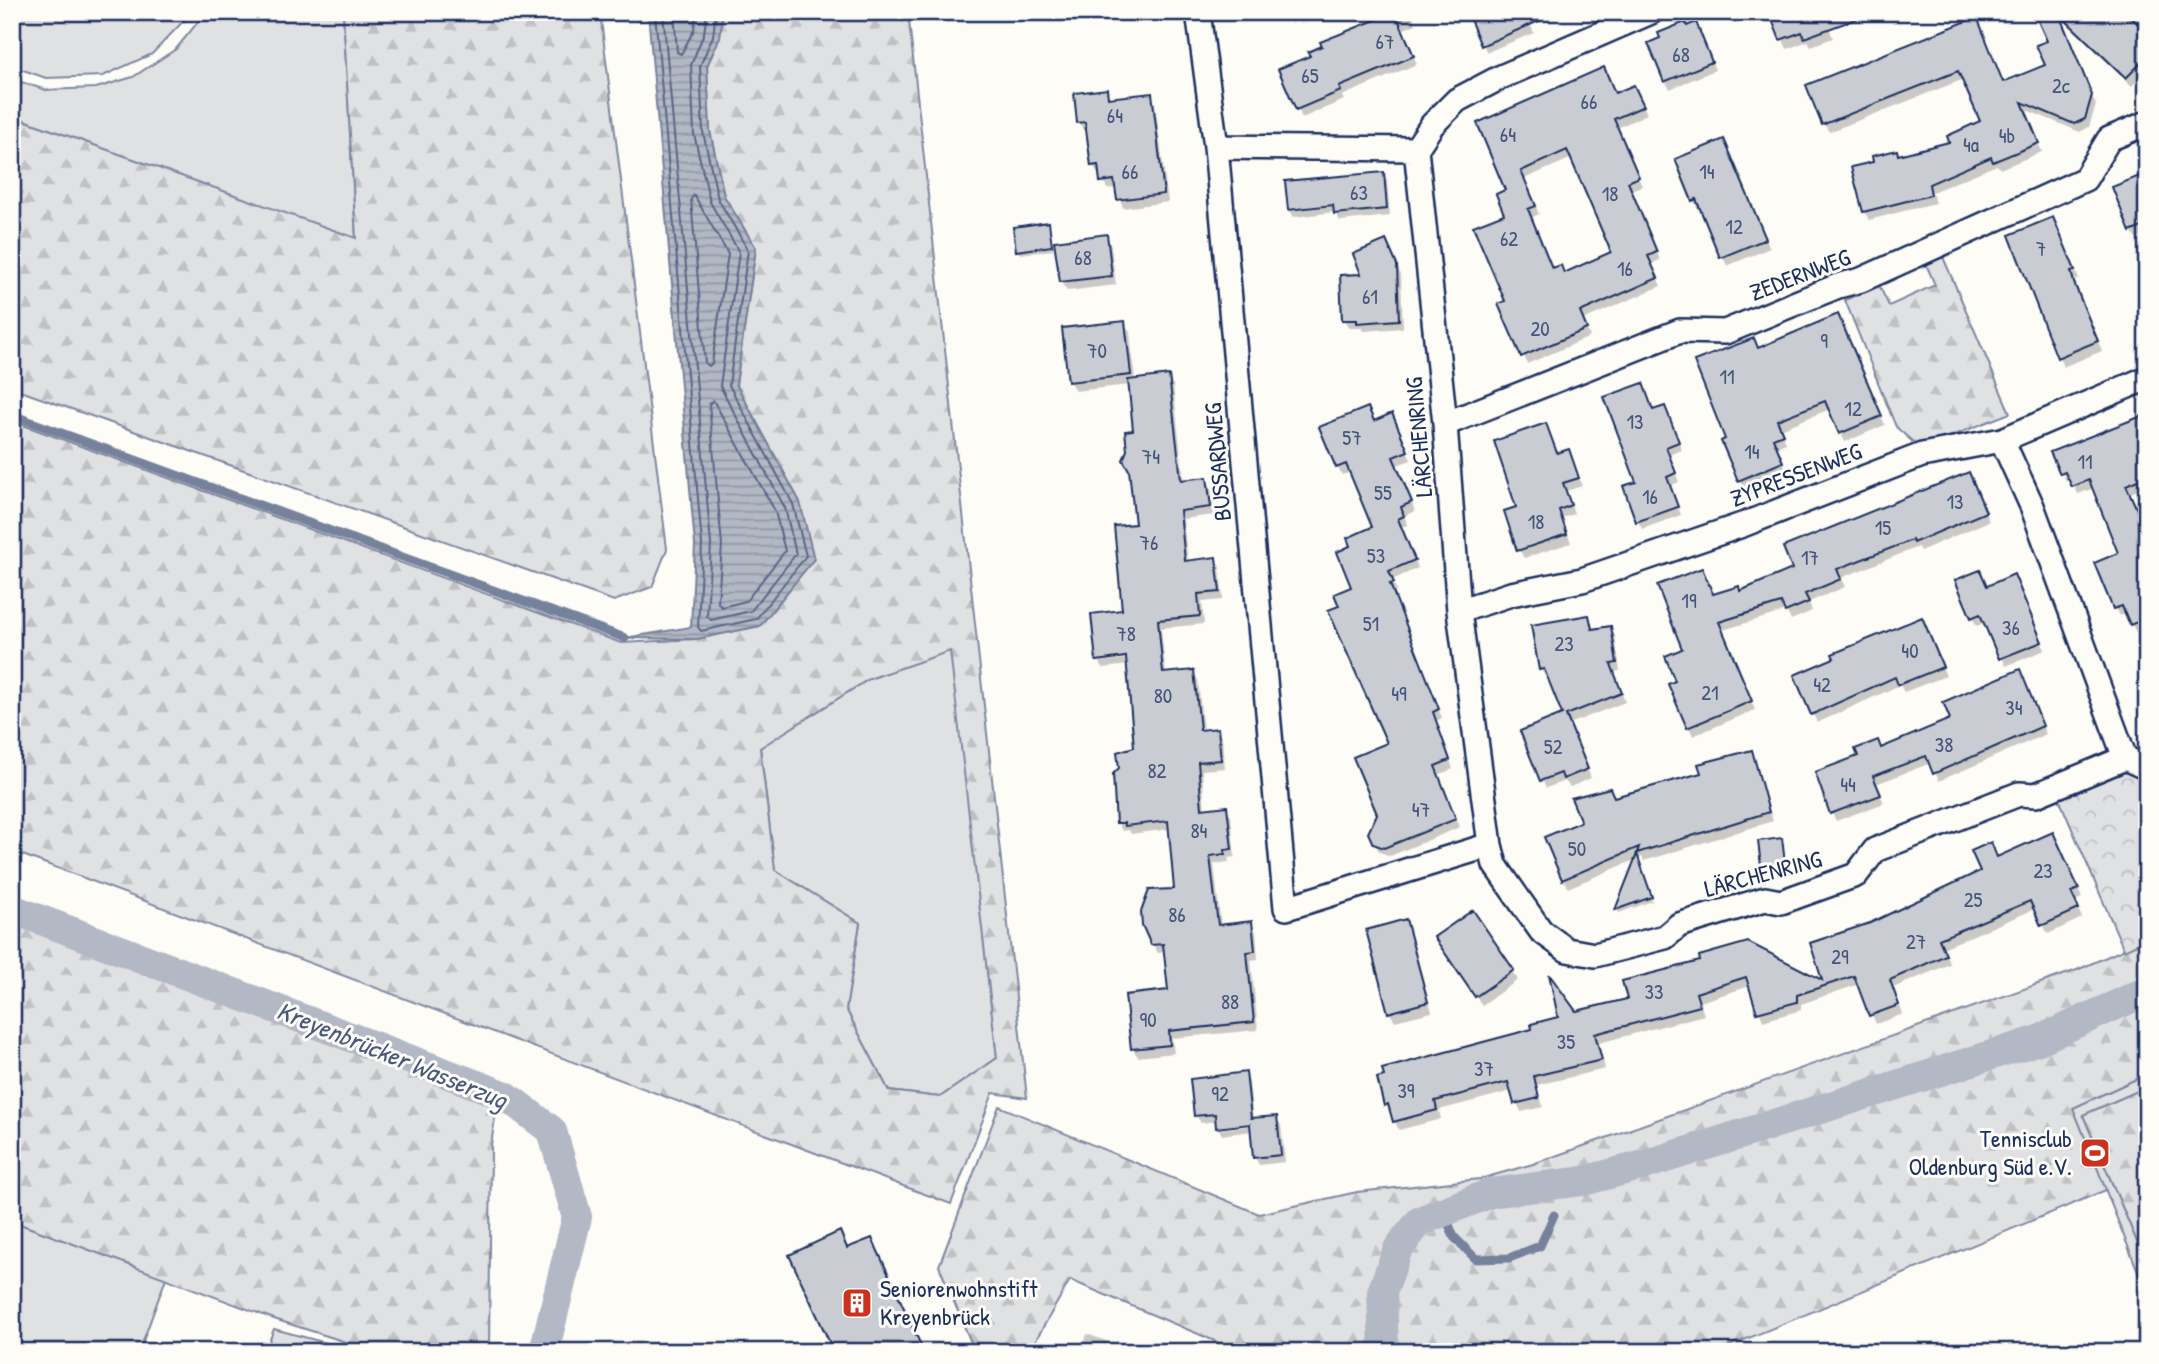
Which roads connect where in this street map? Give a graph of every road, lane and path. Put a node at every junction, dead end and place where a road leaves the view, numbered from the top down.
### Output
1 (1198, 12) edge
2 (1651, 12) edge
3 (2147, 123) edge
4 (1216, 147) junction
5 (1416, 149) junction
6 (2147, 378) edge
7 (1445, 424) junction
8 (2002, 440) junction
9 (1459, 611) junction
10 (2125, 758) junction
11 (2147, 768) edge
12 (1490, 845) junction

1 - 4 street, BUSSARDWEG
2 - 5 street
3 - 7 street, ZEDERNWEG
4 - 5 street
4 - 12 street, BUSSARDWEG
5 - 7 street, LÄRCHENRING
6 - 8 street, ZYPRESSENWEG
7 - 9 street, LÄRCHENRING
8 - 9 street, ZYPRESSENWEG
8 - 10 street
9 - 12 street, LÄRCHENRING
10 - 11 street
10 - 12 street, LÄRCHENRING

